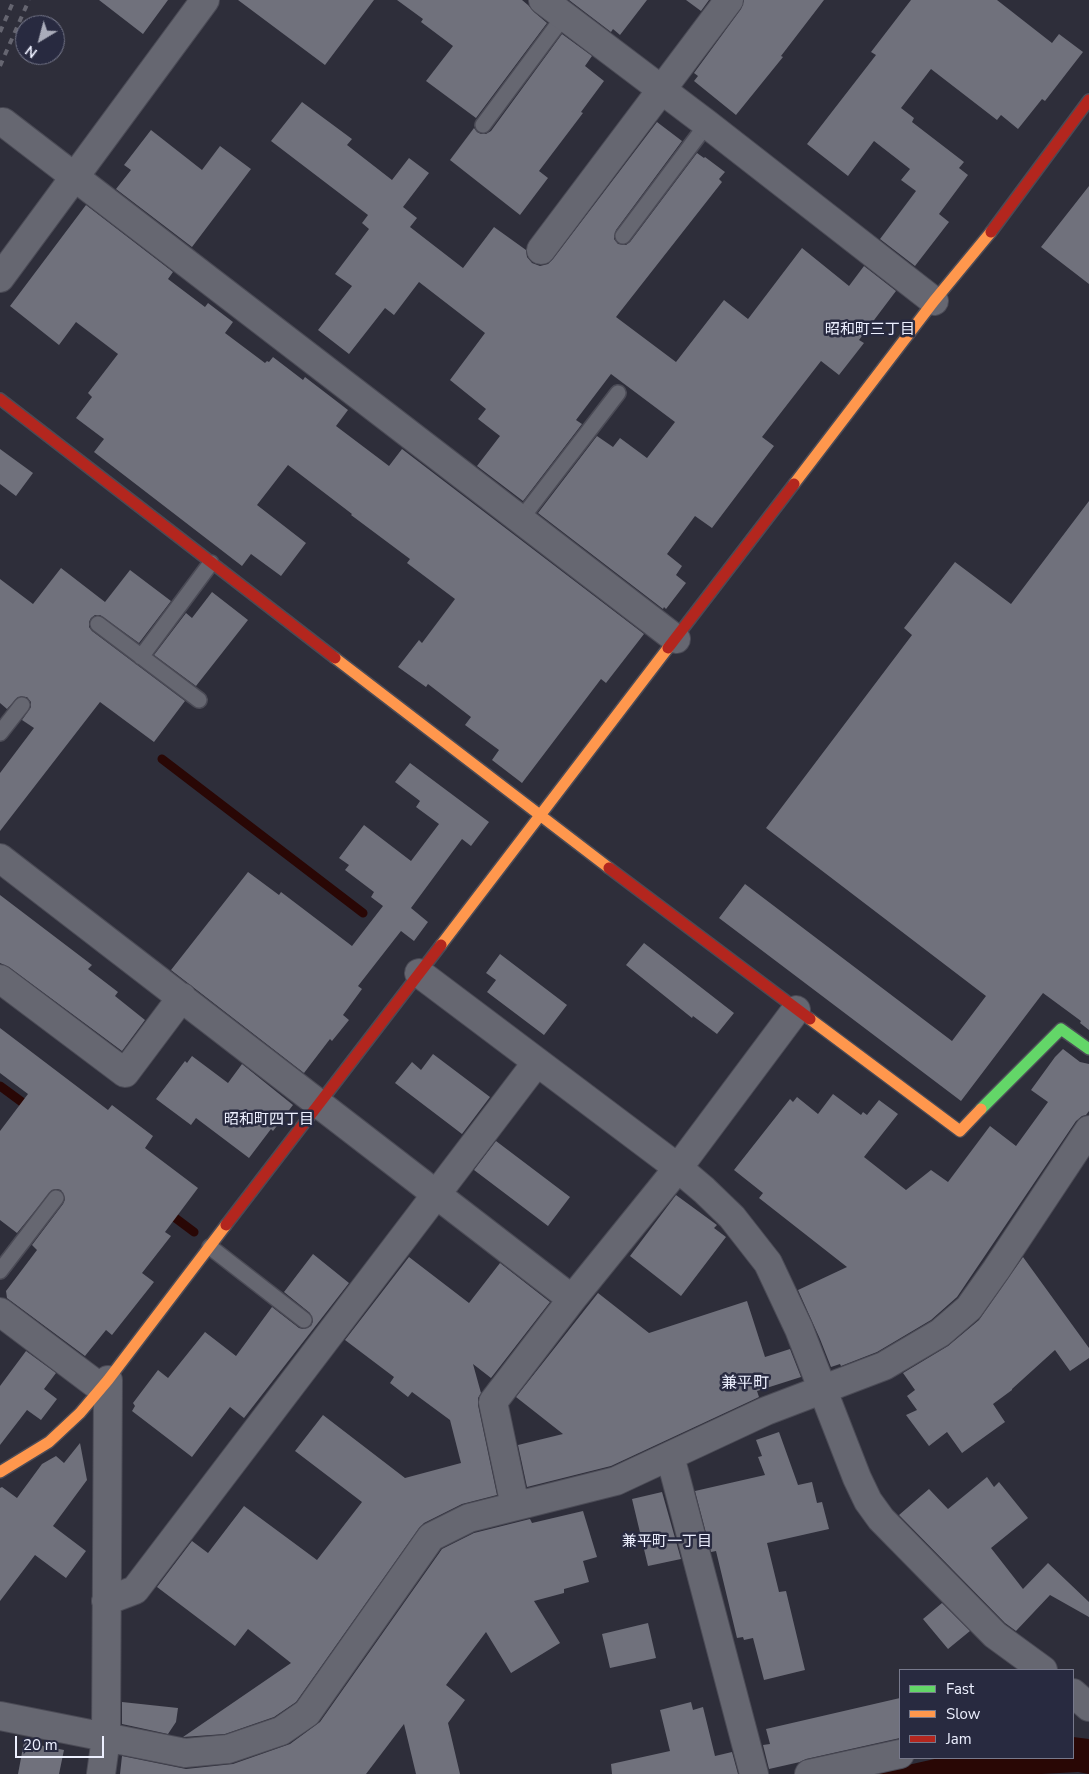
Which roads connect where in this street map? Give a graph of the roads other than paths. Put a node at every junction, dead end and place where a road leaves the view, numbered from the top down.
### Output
1 (205, 0) edge
2 (729, 0) edge
3 (554, 8) edge
4 (662, 90) junction
5 (1089, 100) edge
6 (3, 122) dead end
7 (707, 124) junction
8 (483, 125) dead end
9 (75, 176) junction
10 (623, 236) dead end
11 (541, 250) dead end
12 (0, 278) edge
13 (934, 301) junction
14 (618, 393) dead end
15 (0, 399) edge
16 (521, 519) junction
17 (211, 562) junction
18 (98, 624) dead end
19 (676, 639) junction
20 (142, 657) junction
21 (200, 700) dead end
22 (22, 705) dead end
23 (0, 733) edge
24 (539, 816) junction
25 (2, 863) edge
26 (420, 973) junction
27 (0, 979) edge
28 (182, 997) junction
29 (796, 1010) junction
30 (1089, 1050) edge
31 (537, 1062) junction
32 (319, 1104) junction
33 (1089, 1130) edge
34 (678, 1168) junction
35 (436, 1192) junction
36 (56, 1198) dead end
37 (210, 1246) junction
38 (0, 1271) edge
39 (572, 1299) junction
40 (0, 1312) edge
41 (304, 1320) dead end
42 (104, 1384) junction
43 (822, 1390) junction
44 (670, 1456) junction
45 (0, 1472) edge
46 (515, 1506) junction
47 (106, 1601) junction
48 (1042, 1669) edge
49 (1074, 1694) edge
50 (1089, 1707) edge
51 (0, 1716) edge
52 (1089, 1717) edge
53 (1074, 1718) edge
54 (106, 1738) junction
55 (899, 1754) edge
56 (101, 1774) edge
57 (754, 1774) edge
58 (809, 1774) edge

1 - 9 street
2 - 4 street
3 - 4 street
3 - 8 lane
4 - 7 street
4 - 11 street
5 - 13 street
6 - 9 street
7 - 10 lane
7 - 13 street
9 - 12 street
9 - 16 street
13 - 19 street
14 - 16 lane
15 - 17 street
16 - 19 street
17 - 20 lane
17 - 24 street
18 - 20 lane
19 - 24 street
20 - 21 lane
22 - 23 lane
24 - 26 street
24 - 29 street
25 - 28 street
26 - 31 street
26 - 32 street
27 - 28 street
28 - 32 street
29 - 30 street
29 - 34 street
31 - 34 street
31 - 35 street
32 - 35 street
32 - 37 street
33 - 43 street
34 - 39 street
34 - 43 street
35 - 39 street
35 - 47 street
36 - 38 lane
37 - 41 lane
37 - 42 street
39 - 46 street
40 - 42 street
42 - 45 street
42 - 47 street
43 - 44 street
43 - 48 street
44 - 46 street
44 - 57 street
46 - 54 street
47 - 54 street
49 - 50 street
51 - 54 street
52 - 53 street
54 - 56 street
55 - 58 street

